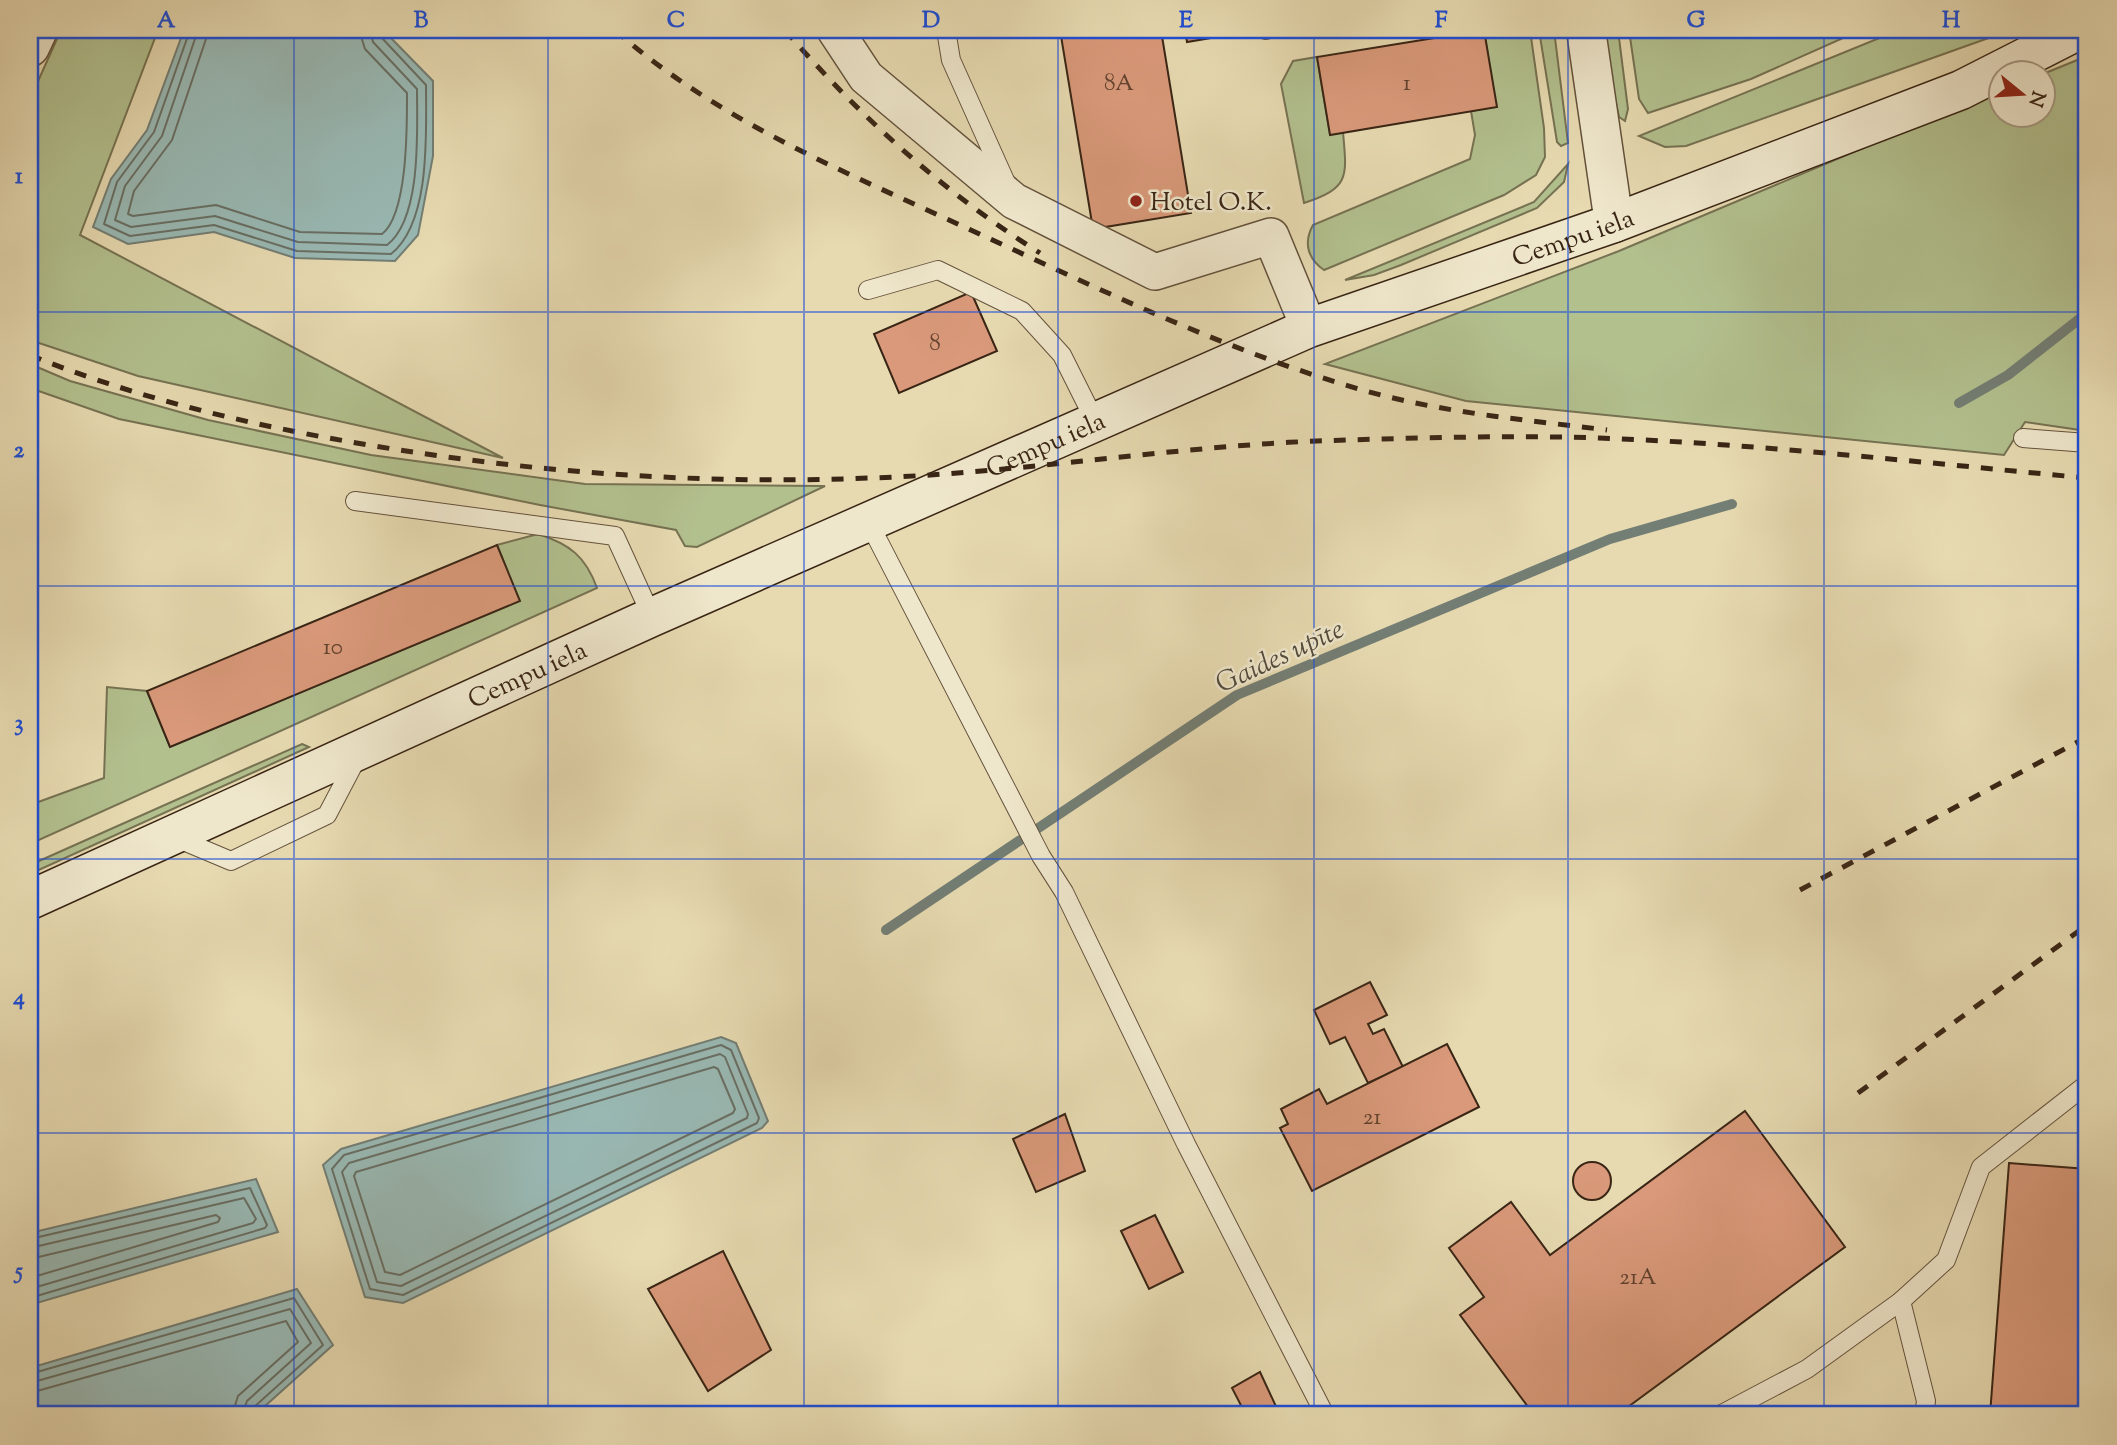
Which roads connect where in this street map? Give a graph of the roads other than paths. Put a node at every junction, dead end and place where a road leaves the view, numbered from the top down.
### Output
1 (38, 30) edge
2 (835, 30) edge
3 (946, 30) edge
4 (1586, 30) edge
5 (2079, 30) edge
6 (30, 47) edge
7 (1014, 201) junction
8 (1614, 223) junction
9 (868, 290) dead end
10 (1309, 328) junction
11 (1096, 423) junction
12 (2023, 438) dead end
13 (2087, 443) edge
14 (355, 501) dead end
15 (868, 521) junction
16 (652, 617) junction
17 (30, 900) edge
18 (2087, 1084) edge
19 (1901, 1301) junction
20 (1325, 1415) edge
21 (1720, 1415) edge
22 (1924, 1415) edge

1 - 6 main road
2 - 7 street
3 - 7 lane
4 - 8 main road
5 - 8 main road, Cempu iela
7 - 10 street
8 - 10 main road, Cempu iela
9 - 11 lane
10 - 11 main road, Cempu iela
11 - 15 main road, Cempu iela
12 - 13 lane
14 - 16 lane
15 - 16 main road, Cempu iela
15 - 20 lane
16 - 17 main road, Cempu iela
18 - 19 lane
19 - 21 lane
19 - 22 lane

